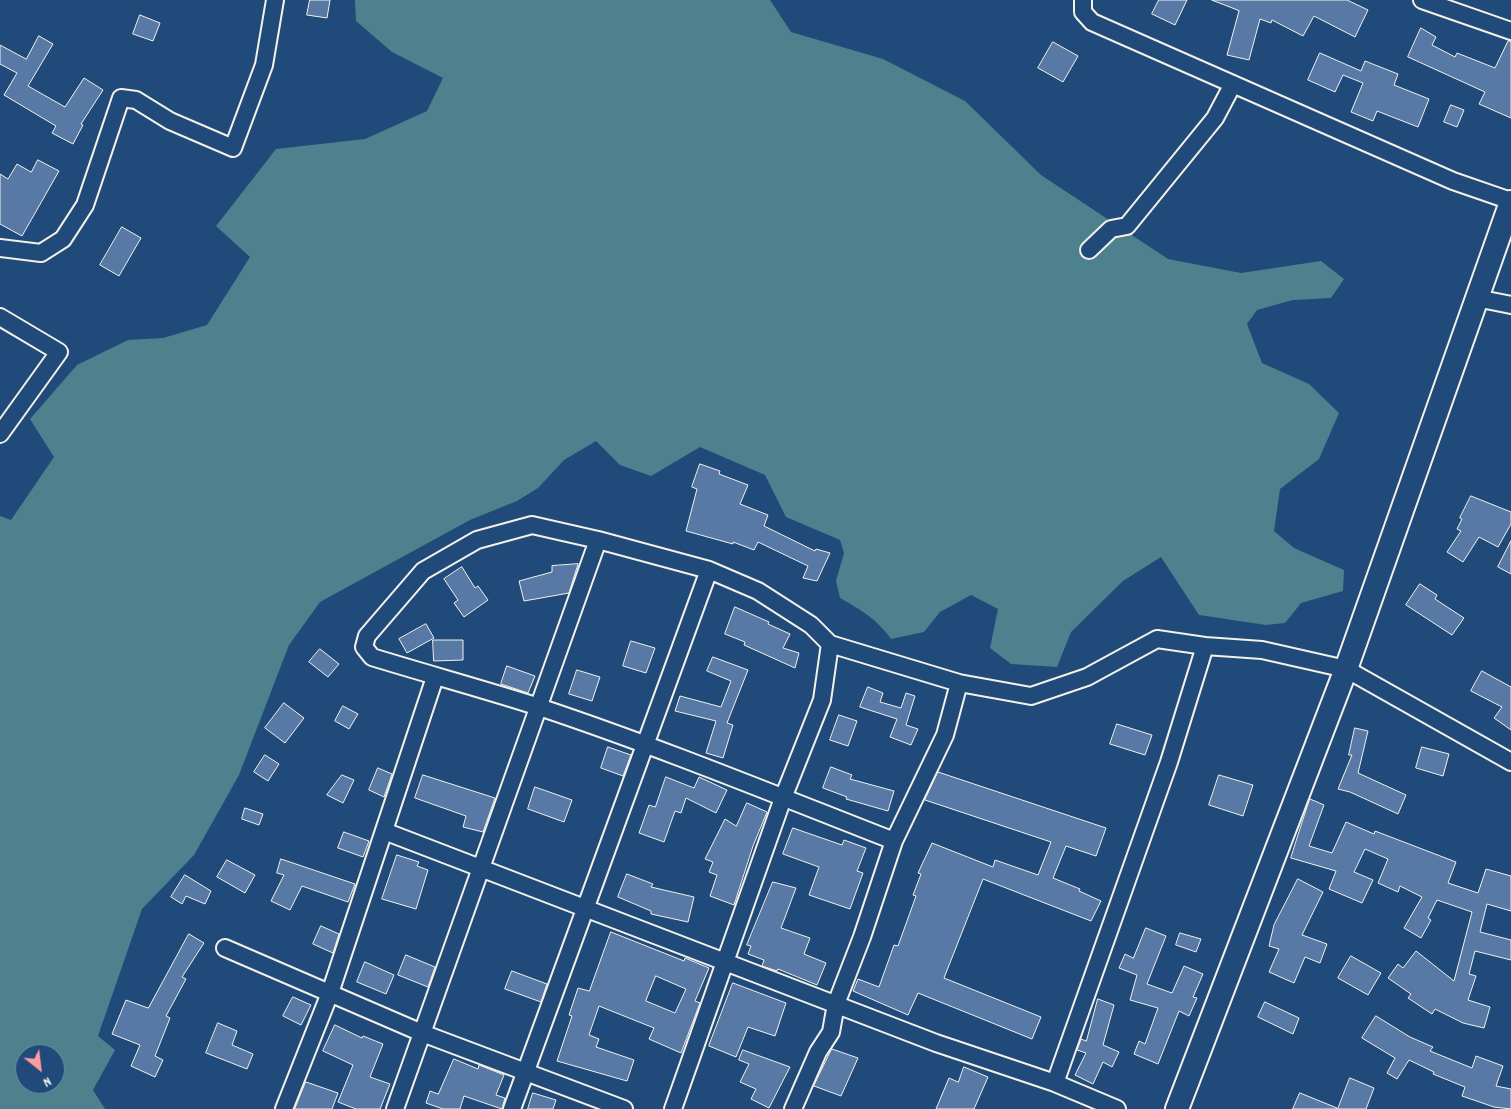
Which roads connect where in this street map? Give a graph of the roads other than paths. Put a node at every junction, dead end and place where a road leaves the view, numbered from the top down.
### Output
1 (275, 0) edge
2 (1083, 0) edge
3 (1422, 0) edge
4 (1511, 31) edge
5 (1233, 84) junction
6 (1511, 201) edge
7 (0, 248) edge
8 (1089, 250) dead end
9 (1476, 298) junction
10 (1511, 305) edge
11 (0, 317) edge
12 (0, 434) edge
13 (598, 540) junction
14 (709, 570) junction
15 (830, 644) junction
16 (1205, 646) junction
17 (1346, 669) junction
18 (435, 677) junction
19 (960, 683) junction
20 (539, 707) junction
21 (645, 746) junction
22 (1511, 762) edge
23 (783, 798) junction
24 (384, 831) junction
25 (894, 841) junction
26 (482, 870) junction
27 (585, 909) junction
28 (225, 948) dead end
29 (724, 962) junction
30 (330, 993) junction
31 (836, 1004) junction
32 (422, 1032) junction
33 (525, 1073) junction
34 (1055, 1083) junction
35 (284, 1109) edge
36 (395, 1109) edge
37 (512, 1109) edge
38 (624, 1109) edge
39 (673, 1109) edge
40 (793, 1109) edge
41 (1117, 1109) edge
42 (1177, 1109) edge

1 - 7 street
2 - 5 street
3 - 4 street
5 - 6 street
5 - 8 street
6 - 9 main road
9 - 10 street
9 - 17 main road
11 - 12 street
13 - 14 street
13 - 18 street
13 - 20 street
14 - 15 street
14 - 21 street
15 - 19 street
15 - 23 street
16 - 17 street
16 - 19 street
16 - 34 street
17 - 22 street
17 - 42 main road
18 - 20 street
18 - 24 street
19 - 25 street
20 - 21 street
20 - 26 street
21 - 23 street
21 - 27 street
23 - 25 street
23 - 29 street
24 - 26 street
24 - 30 street
25 - 31 street
26 - 27 street
26 - 32 street
27 - 29 street
27 - 33 street
28 - 30 street
29 - 31 street
29 - 39 street
30 - 32 street
30 - 35 street
31 - 34 street
31 - 40 street
32 - 33 street
32 - 36 street
33 - 37 street
33 - 38 street
34 - 41 street

